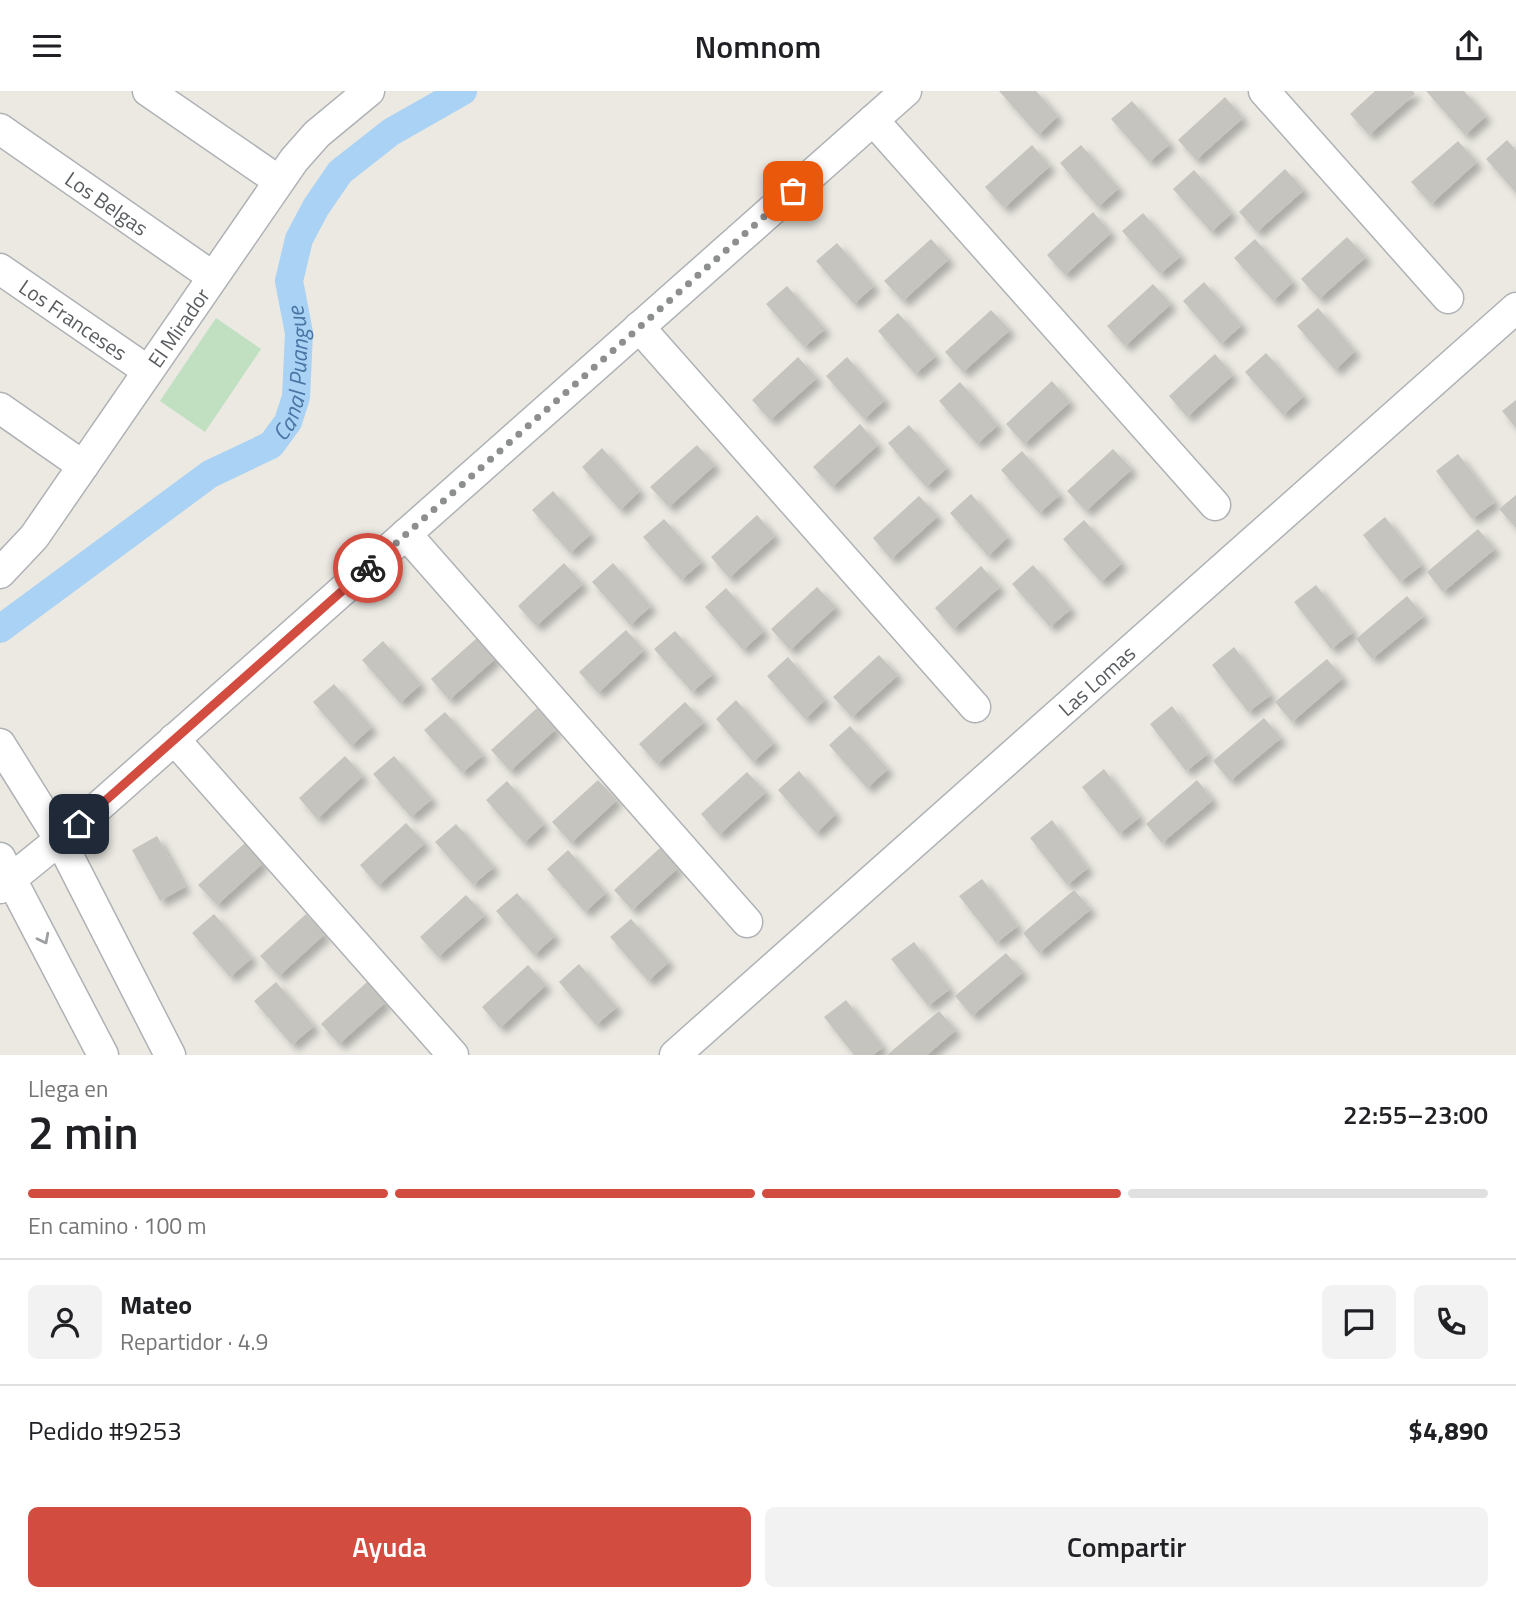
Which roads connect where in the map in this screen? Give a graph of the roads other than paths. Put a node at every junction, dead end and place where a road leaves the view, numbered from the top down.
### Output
1 (148, 91) edge
2 (906, 91) edge
3 (1264, 91) edge
4 (360, 93) edge
5 (873, 120) junction
6 (0, 129) edge
7 (279, 181) junction
8 (0, 269) edge
9 (214, 277) junction
10 (1448, 298) dead end
11 (1516, 307) edge
12 (639, 327) junction
13 (148, 371) junction
14 (0, 408) edge
15 (83, 466) junction
16 (1215, 505) dead end
17 (406, 534) junction
18 (5, 561) edge
19 (975, 707) dead end
20 (174, 739) junction
21 (0, 744) edge
22 (60, 840) junction
23 (4, 875) edge
24 (747, 922) dead end
25 (103, 1055) edge
26 (170, 1055) edge
27 (453, 1055) edge
28 (676, 1055) edge

1 - 7 street
2 - 5 street
3 - 10 street
4 - 7 street, El Mirador
5 - 12 street
5 - 16 street
6 - 9 street, Los Belgas
7 - 9 street, El Mirador
8 - 13 street, Los Franceses
9 - 13 street, El Mirador
11 - 28 street, Las Lomas
12 - 17 street
12 - 19 street
13 - 15 street, El Mirador
14 - 15 street
15 - 18 street, El Mirador
17 - 20 street
17 - 24 street
20 - 22 street
20 - 27 street
21 - 22 street
22 - 23 street
22 - 26 street
23 -> 25 street

